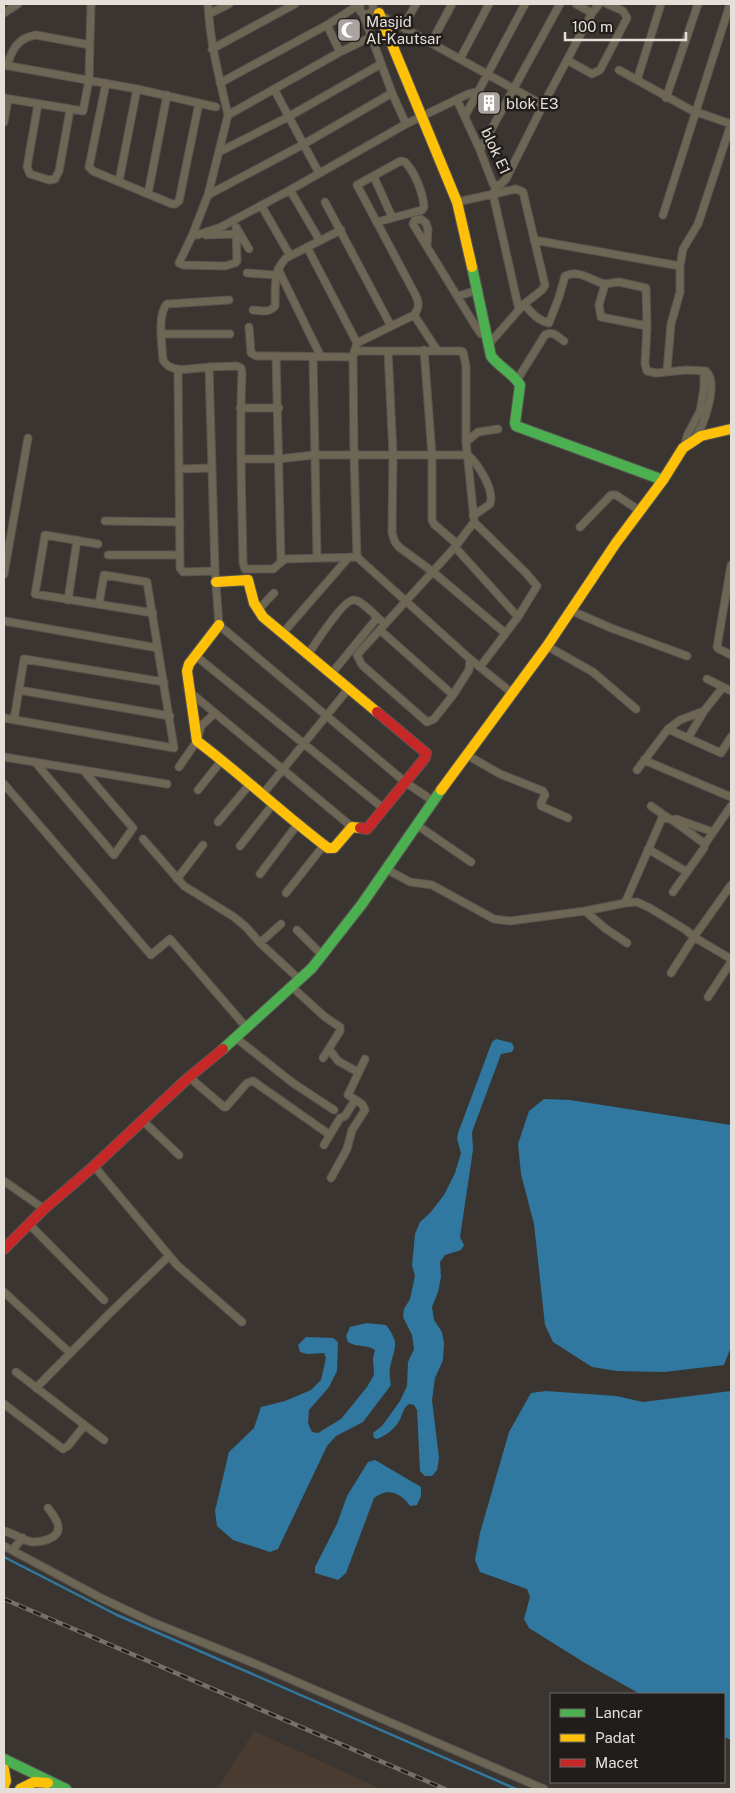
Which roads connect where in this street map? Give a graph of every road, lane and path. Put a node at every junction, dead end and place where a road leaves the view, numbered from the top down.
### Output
1 (18, 4) edge
2 (91, 4) edge
3 (208, 4) edge
4 (228, 4) edge
5 (296, 4) edge
6 (346, 4) edge
7 (416, 4) edge
8 (452, 4) edge
9 (489, 4) edge
10 (525, 4) edge
11 (560, 4) edge
12 (576, 4) edge
13 (599, 4) edge
14 (606, 4) edge
15 (662, 4) edge
16 (698, 4) edge
17 (730, 4) edge
18 (375, 7) edge
19 (359, 9) edge
20 (4, 13) edge
21 (592, 13) junction
22 (209, 14) junction
23 (729, 17) edge
24 (327, 25) junction
25 (403, 27) junction
26 (371, 37) junction
27 (431, 42) junction
28 (90, 45) junction
29 (212, 49) junction
30 (340, 52) junction
31 (460, 59) junction
32 (567, 60) junction
33 (381, 64) junction
34 (5, 65) edge
35 (619, 70) dead end
36 (487, 73) junction
37 (89, 80) junction
38 (637, 80) junction
39 (106, 83) junction
40 (220, 83) junction
41 (137, 89) junction
42 (274, 89) junction
43 (514, 89) junction
44 (477, 92) junction
45 (392, 94) junction
46 (168, 95) junction
47 (6, 98) edge
48 (666, 98) junction
49 (458, 100) junction
50 (198, 103) junction
51 (38, 104) junction
52 (543, 105) junction
53 (216, 107) dead end
54 (70, 110) junction
55 (696, 112) junction
56 (228, 115) junction
57 (422, 116) junction
58 (465, 116) junction
59 (288, 117) junction
60 (4, 122) edge
61 (406, 124) junction
62 (731, 124) edge
63 (304, 144) junction
64 (480, 150) junction
65 (219, 152) junction
66 (319, 173) junction
67 (374, 177) junction
68 (119, 181) junction
69 (497, 185) junction
70 (290, 190) junction
71 (148, 194) junction
72 (208, 194) junction
73 (493, 194) junction
74 (325, 202) dead end
75 (458, 202) junction
76 (261, 206) junction
77 (663, 215) dead end
78 (392, 217) junction
79 (232, 220) junction
80 (377, 222) junction
81 (341, 230) junction
82 (236, 231) junction
83 (195, 235) junction
84 (317, 236) dead end
85 (534, 240) junction
86 (427, 245) dead end
87 (307, 247) junction
88 (249, 249) dead end
89 (288, 252) dead end
90 (680, 266) junction
91 (277, 272) junction
92 (247, 273) dead end
93 (605, 284) junction
94 (478, 290) junction
95 (458, 296) junction
96 (230, 300) dead end
97 (522, 307) junction
98 (253, 310) dead end
99 (414, 315) junction
100 (546, 323) junction
101 (392, 326) junction
102 (647, 326) junction
103 (248, 327) dead end
104 (548, 333) junction
105 (162, 334) junction
106 (230, 334) dead end
107 (489, 340) junction
108 (564, 341) dead end
109 (357, 343) junction
110 (424, 350) junction
111 (437, 350) junction
112 (388, 351) junction
113 (353, 354) junction
114 (276, 356) junction
115 (321, 357) junction
116 (313, 358) junction
117 (209, 367) junction
118 (178, 369) junction
119 (667, 371) junction
120 (517, 380) junction
121 (240, 408) junction
122 (278, 408) junction
123 (498, 429) dead end
124 (731, 429) edge
125 (28, 438) dead end
126 (466, 442) junction
127 (689, 443) junction
128 (354, 454) junction
129 (393, 454) junction
130 (314, 455) junction
131 (432, 455) junction
132 (468, 455) junction
133 (241, 459) junction
134 (278, 459) junction
135 (211, 468) junction
136 (179, 469) junction
137 (663, 480) junction
138 (640, 511) junction
139 (474, 519) junction
140 (105, 521) dead end
141 (180, 522) junction
142 (580, 527) dead end
143 (77, 540) junction
144 (98, 544) dead end
145 (456, 546) junction
146 (108, 555) dead end
147 (180, 555) junction
148 (353, 557) junction
149 (317, 558) junction
150 (281, 562) junction
151 (731, 564) edge
152 (722, 566) dead end
153 (433, 572) junction
154 (4, 574) edge
155 (216, 577) junction
156 (274, 593) dead end
157 (68, 600) junction
158 (407, 601) junction
159 (99, 604) junction
160 (258, 610) junction
161 (572, 610) junction
162 (152, 613) junction
163 (518, 617) junction
164 (377, 618) junction
165 (4, 621) edge
166 (219, 626) junction
167 (382, 627) junction
168 (505, 633) junction
169 (282, 634) junction
170 (547, 646) junction
171 (158, 648) junction
172 (308, 653) junction
173 (731, 655) edge
174 (196, 656) junction
175 (687, 656) dead end
176 (470, 659) junction
177 (480, 667) junction
178 (332, 673) junction
179 (708, 679) dead end
180 (164, 682) junction
181 (723, 687) junction
182 (349, 688) junction
183 (19, 690) junction
184 (731, 691) edge
185 (191, 693) junction
186 (512, 693) junction
187 (454, 696) junction
188 (636, 708) dead end
189 (704, 710) junction
190 (215, 713) junction
191 (326, 715) junction
192 (170, 716) junction
193 (4, 718) edge
194 (14, 720) junction
195 (668, 729) junction
196 (731, 737) edge
197 (688, 738) junction
198 (197, 741) junction
199 (304, 744) junction
200 (466, 755) junction
201 (4, 757) edge
202 (222, 760) junction
203 (644, 760) junction
204 (35, 762) junction
205 (179, 767) dead end
206 (284, 769) junction
207 (83, 770) junction
208 (637, 770) dead end
209 (406, 782) junction
210 (4, 784) edge
211 (167, 784) dead end
212 (250, 784) junction
213 (198, 790) dead end
214 (262, 795) junction
215 (731, 797) edge
216 (433, 801) junction
217 (273, 804) junction
218 (651, 806) dead end
219 (731, 806) edge
220 (384, 809) junction
221 (568, 818) dead end
222 (670, 818) junction
223 (218, 822) dead end
224 (297, 824) junction
225 (417, 825) junction
226 (352, 827) junction
227 (713, 832) junction
228 (143, 839) dead end
229 (324, 844) junction
230 (704, 844) junction
231 (203, 846) dead end
232 (240, 846) dead end
233 (648, 849) junction
234 (471, 862) dead end
235 (386, 869) junction
236 (687, 872) junction
237 (260, 874) dead end
238 (177, 879) junction
239 (731, 884) edge
240 (674, 892) dead end
241 (286, 893) dead end
242 (625, 903) junction
243 (585, 911) junction
244 (281, 924) dead end
245 (297, 930) dead end
246 (694, 937) junction
247 (260, 943) junction
248 (628, 943) dead end
249 (323, 956) junction
250 (731, 960) edge
251 (671, 973) dead end
252 (295, 983) junction
253 (708, 997) dead end
254 (246, 1027) junction
255 (236, 1038) junction
256 (328, 1049) junction
257 (323, 1058) dead end
258 (365, 1059) dead end
259 (358, 1072) junction
260 (189, 1077) junction
261 (355, 1100) junction
262 (334, 1110) dead end
263 (142, 1120) junction
264 (330, 1135) junction
265 (324, 1145) dead end
266 (179, 1155) dead end
267 (94, 1166) junction
268 (331, 1178) dead end
269 (4, 1181) edge
270 (44, 1209) junction
271 (29, 1224) junction
272 (4, 1249) edge
273 (170, 1256) junction
274 (4, 1292) edge
275 (104, 1300) dead end
276 (242, 1322) dead end
277 (70, 1353) junction
278 (16, 1372) dead end
279 (36, 1388) junction
280 (4, 1404) edge
281 (84, 1426) junction
282 (104, 1440) dead end
283 (48, 1508) dead end
284 (4, 1531) edge
285 (23, 1538) junction
286 (4, 1546) edge
287 (12, 1550) junction
288 (4, 1759) edge
289 (4, 1769) edge
290 (4, 1786) edge
291 (63, 1788) edge
292 (20, 1789) edge
293 (544, 1789) edge

1 - 20 street
2 - 28 street
3 - 22 street
4 - 22 street
5 - 29 street
6 - 19 street
7 - 25 street
8 - 27 street
9 - 31 street
10 - 36 street
11 - 43 street
12 - 21 street
13 - 21 street
14 - 32 street
15 - 38 street
16 - 48 street
17 - 23 street
18 - 19 street
18 - 25 street
18 - 57 main road
19 - 24 street
19 - 26 street
21 - 32 street
22 - 29 street
23 - 55 street
24 - 30 street
24 - 40 street
25 - 27 street
26 - 30 street
26 - 33 street
27 - 31 street
28 - 34 street
28 - 37 street
29 - 40 street
30 - 42 street
31 - 36 street
32 - 52 street
33 - 45 street
33 - 59 street
34 - 37 street
35 - 38 street
36 - 43 street
36 - 44 street
37 - 39 street
37 - 54 street
38 - 48 street
39 - 41 street
39 - 68 street
40 - 56 street
41 - 46 street
41 - 68 street
42 - 56 street
42 - 59 street
43 - 52 street
43 - 64 street
44 - 49 street
44 - 58 street
45 - 61 street
45 - 63 street
46 - 50 street
46 - 71 street
47 - 51 street
47 - 60 street
48 - 55 street
49 - 57 street
49 - 58 street, blok E1
50 - 53 street
50 - 71 street
51 - 54 street
51 - 54 street
52 - 69 street
55 - 62 street
55 - 77 street
56 - 65 street
57 - 61 street
57 - 75 main road
58 - 64 street, blok E1
59 - 63 street
59 - 65 street
61 - 66 street
62 - 90 street
63 - 66 street
63 - 72 street
64 - 69 street, blok E1
65 - 72 street
66 - 70 street
67 - 78 street
67 - 78 street
67 - 80 street
68 - 71 street
69 - 73 street
70 - 76 street
70 - 84 street
72 - 83 street
73 - 75 street
73 - 85 street
73 - 97 street
74 - 81 street
75 - 94 main road
76 - 79 street
76 - 89 street
78 - 80 street
79 - 82 street
79 - 83 street
80 - 99 street
81 - 87 street
81 - 101 street
82 - 83 street
82 - 83 street
82 - 88 street
85 - 90 street
85 - 97 street
86 - 95 street
87 - 91 street
87 - 109 street
90 - 119 street
91 - 92 street
91 - 98 street
91 - 115 street
93 - 100 street
93 - 102 street
93 - 102 street
94 - 95 street
94 - 107 main road
95 - 107 street
96 - 105 street
97 - 100 street
97 - 107 street
99 - 101 street
99 - 111 street
100 - 104 street
101 - 109 street
102 - 119 street
103 - 114 street
104 - 108 street
104 - 120 street
105 - 106 street
105 - 118 street
107 - 120 main road
109 - 113 street
110 - 111 street
110 - 112 street
110 - 131 street
111 - 126 street
112 - 113 street
112 - 129 street
113 - 115 street
113 - 128 street
114 - 116 street
114 - 122 street
115 - 116 street
116 - 130 street
117 - 118 street
117 - 121 street
117 - 135 street
118 - 136 street
119 - 127 street
120 - 137 main road
121 - 122 street
121 - 133 street
122 - 134 street
123 - 126 street
124 - 127 main road
125 - 154 street
126 - 132 street
127 - 137 main road
128 - 129 street
128 - 130 street
128 - 148 street
129 - 131 street
129 - 153 street
130 - 134 street
130 - 149 street
131 - 132 street
131 - 145 street
132 - 139 street
132 - 139 street
133 - 134 street
133 - 150 street
134 - 150 street
135 - 136 street
135 - 155 street
136 - 141 street
137 - 138 main road
138 - 142 street
138 - 161 main road
139 - 145 street
139 - 163 street
140 - 141 street
141 - 147 street
143 - 144 street
143 - 157 street
143 - 157 street
145 - 153 street
145 - 163 street
146 - 147 street
147 - 155 street
148 - 149 street
148 - 158 street
148 - 169 street
149 - 150 street
151 - 152 street
151 - 173 street
153 - 158 street
153 - 168 street
155 - 160 main road
155 - 166 street
156 - 160 street
157 - 159 street
158 - 167 street
158 - 176 street
159 - 162 street
159 - 162 street
160 - 169 main road
161 - 170 main road
161 - 175 street
162 - 171 street
163 - 168 street
164 - 167 street
164 - 172 street
164 - 178 street
165 - 171 street
166 - 174 main road
166 - 191 street
167 - 187 street
167 - 187 street
168 - 177 street
169 - 172 main road
170 - 186 main road
170 - 188 street
171 - 180 street
172 - 178 main road
174 - 185 main road
174 - 199 street
176 - 177 street
176 - 187 street
177 - 186 street
178 - 182 main road
179 - 181 street
180 - 183 street
180 - 192 street
181 - 184 street
181 - 189 street
182 - 191 street
182 - 209 main road
183 - 192 street
183 - 194 street
185 - 190 street
185 - 198 main road
186 - 200 main road
189 - 195 street
189 - 197 street
190 - 198 street
190 - 206 street
191 - 199 street
191 - 209 street
192 - 194 street
193 - 194 street
195 - 197 street
195 - 203 street
196 - 197 street
198 - 202 main road
198 - 205 street
199 - 206 street
199 - 220 street
200 - 216 main road
200 - 221 street
201 - 204 street
202 - 212 main road
202 - 213 street
203 - 208 street
203 - 215 street
204 - 207 street
204 - 207 street
206 - 214 street
206 - 226 street
207 - 211 street
209 - 216 street
209 - 220 main road
210 - 254 street
212 - 214 main road
212 - 223 street
214 - 217 main road
216 - 225 main road
217 - 224 main road
217 - 232 street
218 - 222 street
219 - 227 street
220 - 226 main road
222 - 227 street
222 - 230 street
222 - 233 street
224 - 229 main road
224 - 237 street
225 - 234 street
225 - 235 main road
226 - 229 main road
227 - 230 street
228 - 238 street
229 - 241 street
230 - 236 street
231 - 238 street
233 - 236 street
233 - 242 street
235 - 243 street
235 - 249 main road
236 - 240 street
238 - 247 street
239 - 246 street
242 - 243 street
242 - 246 street
243 - 248 street
244 - 247 street
245 - 249 street
246 - 250 street
246 - 251 street
247 - 252 street
249 - 252 main road
250 - 253 street
252 - 254 main road
252 - 256 street
254 - 255 main road
255 - 260 main road
255 - 262 street
256 - 257 street
256 - 259 street
258 - 259 street
259 - 261 street
260 - 263 main road
260 - 264 street
261 - 264 street
261 - 268 street
263 - 266 street
263 - 267 main road
264 - 265 street
267 - 270 main road
267 - 273 street
269 - 270 street
270 - 271 main road
271 - 272 main road
271 - 275 street
273 - 276 street
273 - 277 street
274 - 277 street
277 - 279 street
278 - 279 street
279 - 281 street
280 - 281 street
281 - 282 street
283 - 285 street
284 - 285 street
285 - 287 street
286 - 287 street
287 - 293 street
288 - 291 main road
289 - 290 main road
291 - 292 main road

